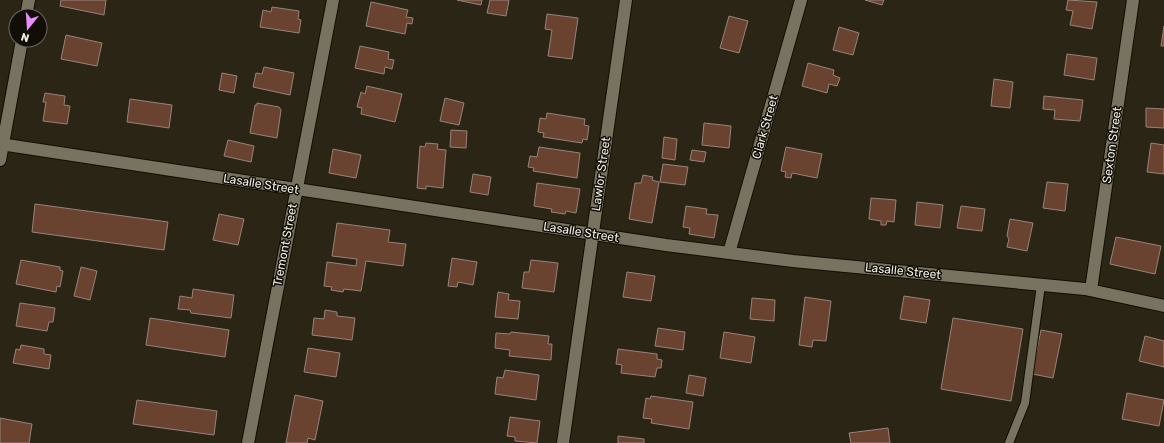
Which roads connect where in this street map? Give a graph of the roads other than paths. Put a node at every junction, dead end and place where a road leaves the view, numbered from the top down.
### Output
1 (333, 0) edge
2 (626, 0) edge
3 (801, 0) edge
4 (1133, 0) edge
5 (20, 48) edge
6 (1, 144) edge
7 (0, 160) edge
8 (295, 189) junction
9 (592, 234) junction
10 (729, 253) junction
11 (1041, 285) junction
12 (1090, 290) junction
13 (1164, 306) edge
14 (248, 443) edge
15 (563, 443) edge
16 (1009, 443) edge

1 - 8 street, Tremont Street
2 - 9 street, Lawlor Street
3 - 10 street, Clark Street
4 - 12 street, Sexton Street
5 - 6 street
6 - 7 street
6 - 8 street, Lasalle Street
8 - 9 street, Lasalle Street
8 - 14 street, Tremont Street
9 - 10 street, Lasalle Street
9 - 15 street, Lawlor Street
10 - 11 street, Lasalle Street
11 - 12 street, Lasalle Street
11 - 16 lane
12 - 13 street, Lasalle Street

